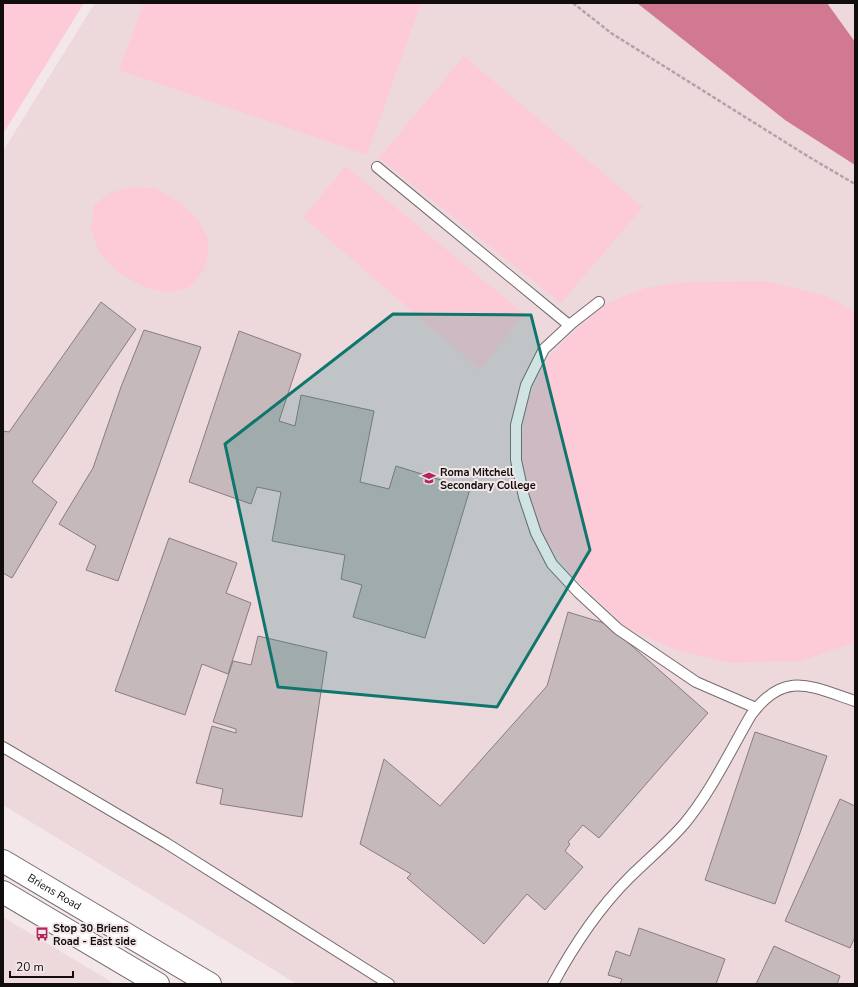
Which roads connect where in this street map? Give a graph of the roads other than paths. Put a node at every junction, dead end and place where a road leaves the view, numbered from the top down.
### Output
1 (377, 167) dead end
2 (599, 302) dead end
3 (570, 325) junction
4 (855, 701) edge
5 (756, 708) junction
6 (3, 747) edge
7 (3, 861) edge
8 (3, 892) edge
9 (158, 984) edge
10 (210, 984) edge
11 (389, 984) edge
12 (553, 984) edge

1 - 3 lane
2 - 3 lane
3 - 5 lane
4 - 5 lane
5 - 12 lane
6 - 11 lane
7 - 10 main road, Briens Road
8 - 9 main road

